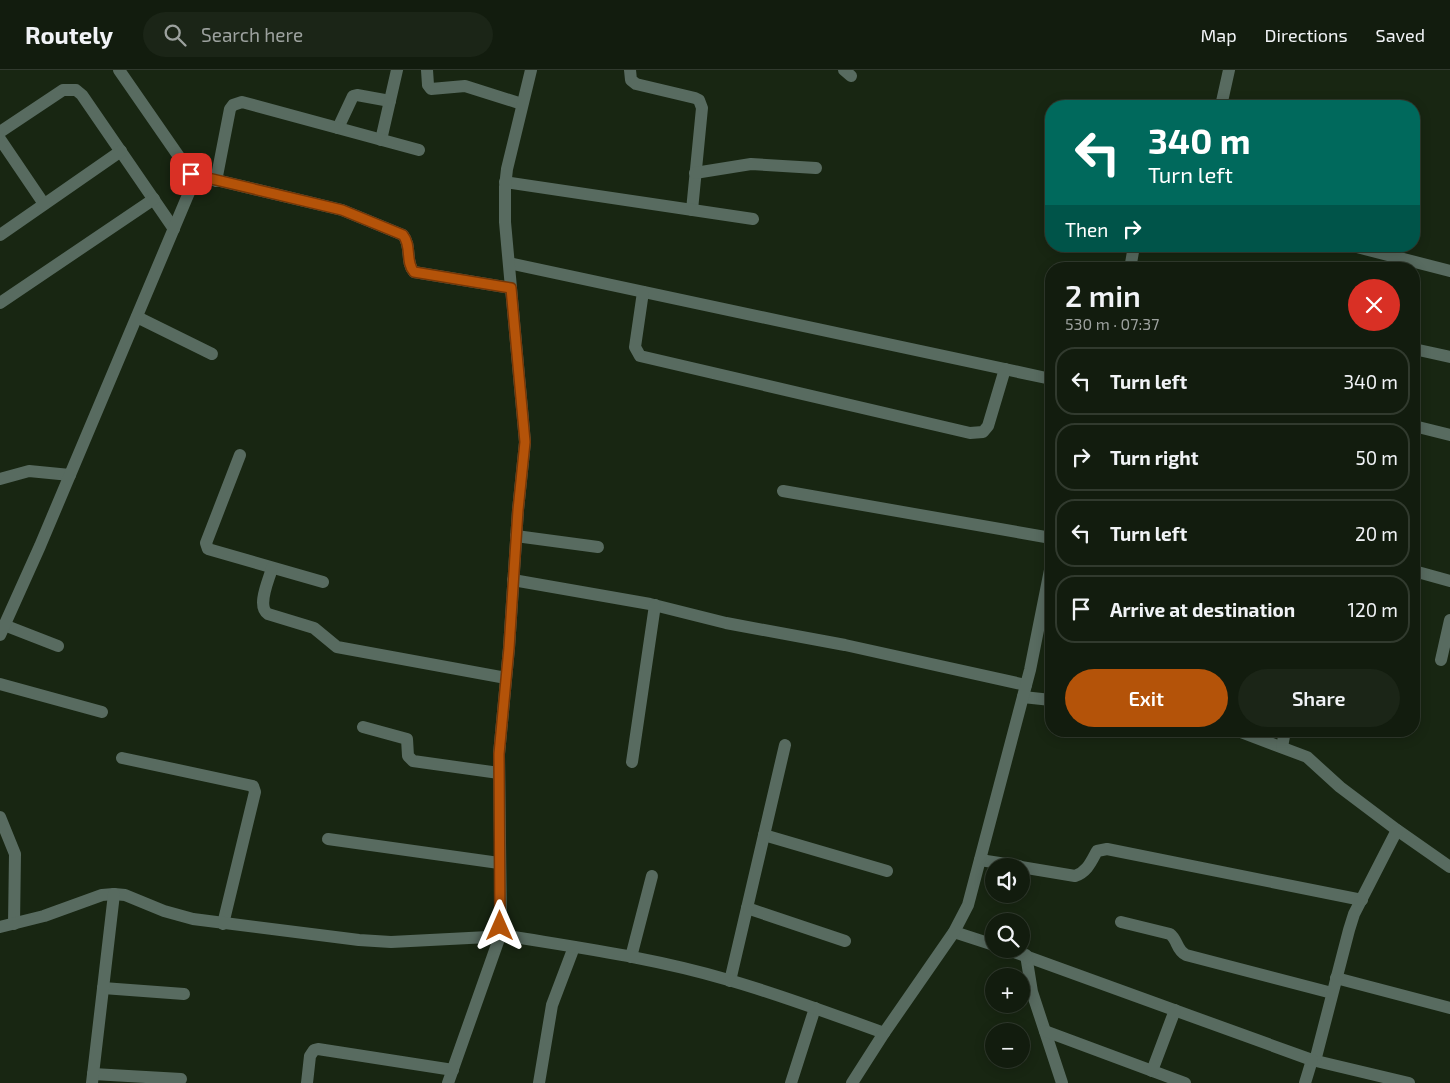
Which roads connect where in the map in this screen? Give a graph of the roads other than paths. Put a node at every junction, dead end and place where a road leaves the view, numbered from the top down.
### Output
1 (119, 70) edge
2 (397, 70) edge
3 (427, 70) edge
4 (531, 70) edge
5 (630, 70) edge
6 (1229, 70) edge
7 (1222, 100) edge
8 (390, 101) junction
9 (522, 104) junction
10 (338, 128) junction
11 (0, 132) edge
12 (0, 139) edge
13 (381, 140) junction
14 (419, 150) dead end
15 (121, 151) junction
16 (816, 168) dead end
17 (695, 173) junction
18 (196, 176) junction
19 (216, 181) junction
20 (505, 182) junction
21 (154, 200) junction
22 (44, 204) junction
23 (692, 210) junction
24 (753, 218) dead end
25 (174, 229) junction
26 (0, 235) edge
27 (1393, 252) edge
28 (509, 263) junction
29 (1450, 271) edge
30 (511, 288) junction
31 (643, 292) junction
32 (0, 304) edge
33 (137, 317) junction
34 (1420, 350) edge
35 (212, 354) dead end
36 (1450, 357) edge
37 (1005, 369) junction
38 (1045, 378) edge
39 (1420, 428) edge
40 (1450, 435) edge
41 (240, 455) dead end
42 (70, 475) junction
43 (0, 479) edge
44 (783, 491) dead end
45 (516, 536) junction
46 (1045, 537) edge
47 (598, 547) dead end
48 (272, 568) junction
49 (1420, 573) edge
50 (513, 580) junction
51 (1450, 581) edge
52 (323, 582) dead end
53 (1045, 599) edge
54 (656, 605) junction
55 (1450, 620) edge
56 (2, 630) edge
57 (58, 646) dead end
58 (1441, 660) dead end
59 (506, 678) junction
60 (0, 684) edge
61 (1025, 691) junction
62 (1045, 698) edge
63 (102, 712) dead end
64 (363, 727) dead end
65 (1254, 737) edge
66 (1284, 737) edge
67 (785, 745) dead end
68 (1282, 747) junction
69 (122, 758) dead end
70 (632, 762) dead end
71 (499, 773) junction
72 (0, 816) edge
73 (1397, 830) junction
74 (764, 835) junction
75 (328, 839) dead end
76 (980, 860) junction
77 (985, 861) edge
78 (499, 863) junction
79 (1449, 864) edge
80 (1030, 868) edge
81 (887, 871) dead end
82 (652, 876) dead end
83 (114, 894) junction
84 (1362, 900) junction
85 (747, 908) junction
86 (1121, 922) dead end
87 (14, 924) junction
88 (223, 924) junction
89 (0, 928) edge
90 (954, 932) junction
91 (504, 936) junction
92 (845, 941) dead end
93 (985, 942) edge
94 (574, 947) junction
95 (1030, 956) edge
96 (631, 957) junction
97 (1026, 958) edge
98 (1336, 978) junction
99 (730, 981) junction
100 (103, 988) junction
101 (1332, 993) junction
102 (184, 994) dead end
103 (815, 1008) junction
104 (1450, 1008) edge
105 (1174, 1010) junction
106 (1044, 1031) junction
107 (884, 1033) junction
108 (1313, 1061) junction
109 (453, 1070) junction
110 (1152, 1071) junction
111 (92, 1079) edge
112 (181, 1079) dead end
113 (307, 1083) edge
114 (448, 1083) edge
115 (539, 1083) edge
116 (791, 1083) edge
117 (852, 1083) edge
118 (1062, 1083) edge
119 (1184, 1083) edge
120 (1304, 1083) edge
121 (1409, 1083) edge

1 - 18 street
2 - 8 street
3 - 9 street
4 - 9 street
5 - 17 street
6 - 7 street
8 - 10 street
8 - 13 street
9 - 20 street
10 - 13 street
10 - 19 street
11 - 15 street
12 - 22 street
13 - 14 street
15 - 21 street
15 - 22 street
16 - 17 street
17 - 23 street
18 - 19 street
18 - 25 street
19 - 30 street
20 - 23 street
20 - 28 street
21 - 25 street
21 - 32 street
22 - 26 street
23 - 24 street
25 - 33 street
27 - 29 street
28 - 30 street
28 - 31 street
30 - 45 street
31 - 37 street
31 - 37 street
33 - 35 street
33 - 42 street
34 - 36 street
37 - 38 street
39 - 40 street
41 - 48 street
42 - 43 street
42 - 56 street
44 - 46 street
45 - 47 street
45 - 50 street
48 - 52 street
48 - 59 street
49 - 51 street
50 - 54 street
50 - 59 street
53 - 61 street
54 - 61 street
54 - 70 street
55 - 58 street
56 - 57 street
59 - 71 street
60 - 63 street
61 - 62 street
61 - 76 street
64 - 71 street
65 - 68 street
66 - 68 street
67 - 74 street
68 - 73 street
69 - 88 street
71 - 78 street
72 - 87 street
73 - 79 street
73 - 84 street
74 - 81 street
74 - 85 street
75 - 78 street
76 - 77 street
76 - 90 street
78 - 91 street
80 - 84 street
82 - 96 street
83 - 87 street
83 - 88 street
83 - 100 street
84 - 98 street
85 - 92 street
85 - 99 street
86 - 101 street
87 - 89 street
88 - 91 street
90 - 93 street
90 - 107 street
91 - 94 street
91 - 109 street
94 - 96 street
94 - 115 street
95 - 105 street
96 - 99 street
97 - 106 street
98 - 101 street
98 - 104 street
99 - 103 street
100 - 102 street
100 - 111 street
101 - 108 street
103 - 107 street
103 - 116 street
105 - 108 street
105 - 110 street
106 - 110 street
106 - 118 street
107 - 117 street
108 - 120 street
108 - 121 street
109 - 113 street
109 - 114 street
110 - 119 street
111 - 112 street

